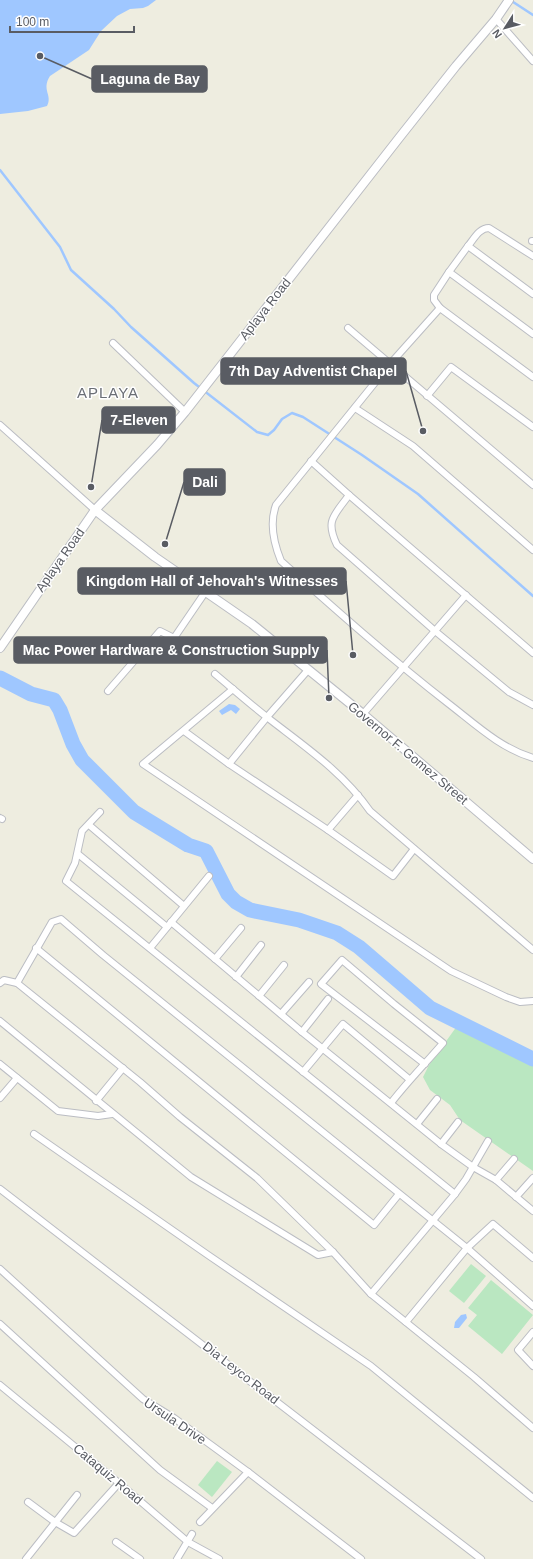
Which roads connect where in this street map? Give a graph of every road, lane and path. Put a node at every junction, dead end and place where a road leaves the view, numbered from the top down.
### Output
1 (509, 0) edge
2 (496, 19) junction
3 (533, 61) edge
4 (468, 246) junction
5 (533, 256) edge
6 (450, 272) junction
7 (533, 294) edge
8 (440, 308) junction
9 (348, 328) dead end
10 (533, 334) edge
11 (113, 343) dead end
12 (390, 364) junction
13 (533, 377) edge
14 (427, 396) junction
15 (355, 408) junction
16 (185, 412) junction
17 (0, 425) edge
18 (533, 427) edge
19 (311, 461) junction
20 (533, 485) edge
21 (349, 495) junction
22 (95, 510) junction
23 (533, 550) edge
24 (206, 591) junction
25 (466, 595) junction
26 (435, 631) junction
27 (0, 648) edge
28 (533, 653) edge
29 (403, 668) junction
30 (308, 670) junction
31 (215, 674) dead end
32 (233, 689) junction
33 (108, 691) dead end
34 (533, 705) edge
35 (363, 714) junction
36 (267, 717) junction
37 (184, 731) junction
38 (533, 758) edge
39 (229, 764) junction
40 (358, 795) junction
41 (100, 812) dead end
42 (89, 825) junction
43 (328, 830) junction
44 (414, 849) junction
45 (78, 854) junction
46 (533, 859) edge
47 (209, 876) dead end
48 (184, 906) junction
49 (169, 925) junction
50 (241, 928) dead end
51 (261, 945) dead end
52 (36, 948) junction
53 (150, 948) junction
54 (533, 950) edge
55 (215, 959) junction
56 (284, 965) dead end
57 (236, 977) junction
58 (309, 982) dead end
59 (0, 983) edge
60 (17, 983) junction
61 (259, 996) junction
62 (328, 999) dead end
63 (533, 1000) edge
64 (281, 1014) junction
65 (0, 1021) edge
66 (302, 1032) junction
67 (322, 1047) junction
68 (0, 1064) edge
69 (425, 1064) junction
70 (123, 1068) junction
71 (302, 1072) junction
72 (17, 1078) junction
73 (409, 1079) junction
74 (0, 1098) edge
75 (437, 1099) dead end
76 (96, 1101) junction
77 (391, 1102) junction
78 (112, 1114) junction
79 (458, 1122) dead end
80 (417, 1124) junction
81 (34, 1134) dead end
82 (488, 1141) dead end
83 (441, 1144) junction
84 (514, 1159) dead end
85 (473, 1167) junction
86 (533, 1178) edge
87 (496, 1180) junction
88 (0, 1189) edge
89 (399, 1194) junction
90 (455, 1194) junction
91 (516, 1197) junction
92 (533, 1211) edge
93 (433, 1221) junction
94 (467, 1248) junction
95 (333, 1252) junction
96 (533, 1258) edge
97 (0, 1269) edge
98 (371, 1294) junction
99 (533, 1306) edge
100 (406, 1322) junction
101 (0, 1324) edge
102 (533, 1332) edge
103 (533, 1366) edge
104 (0, 1385) edge
105 (533, 1428) edge
106 (248, 1472) junction
107 (119, 1483) junction
108 (77, 1495) dead end
109 (533, 1498) edge
110 (28, 1502) dead end
111 (212, 1508) junction
112 (55, 1522) junction
113 (200, 1522) dead end
114 (192, 1534) dead end
115 (116, 1542) dead end
116 (188, 1542) junction
117 (26, 1559) edge
118 (140, 1559) edge
119 (178, 1559) edge
120 (219, 1559) edge
121 (361, 1559) edge
122 (481, 1559) edge

1 - 2 street, Aplaya Road
2 - 3 street
2 - 16 street, Aplaya Road
4 - 5 street
4 - 6 street
4 - 7 street
6 - 8 street
6 - 10 street
8 - 12 street
8 - 13 street
9 - 12 street
11 - 16 street
12 - 14 street
12 - 15 street
14 - 18 street
14 - 20 street
15 - 19 street
15 - 23 street
16 - 22 street, Aplaya Road
17 - 22 street, Governor F. Gomez Street
19 - 21 street
19 - 29 street
21 - 25 street
21 - 26 street
22 - 24 street, Governor F. Gomez Street
22 - 27 street, Aplaya Road
24 - 30 street, Governor F. Gomez Street
24 - 33 street
25 - 26 street
25 - 28 street
26 - 29 street
26 - 34 street
29 - 35 street
29 - 38 street
30 - 35 street, Governor F. Gomez Street
30 - 36 street
31 - 32 street
32 - 36 street
32 - 37 street
35 - 46 street, Governor F. Gomez Street
36 - 39 street
36 - 40 street
37 - 39 street
37 - 63 street
39 - 43 street
40 - 43 street
40 - 44 street
41 - 42 street
42 - 45 street
42 - 48 street
43 - 44 street
44 - 54 street
45 - 49 street
45 - 53 street
47 - 48 street
48 - 49 street
49 - 53 street
49 - 55 street
50 - 55 street
51 - 57 street
52 - 60 street
52 - 89 street
52 - 89 street
53 - 71 street
55 - 57 street
56 - 61 street
57 - 61 street
58 - 64 street
59 - 60 street
60 - 70 street
61 - 64 street
62 - 66 street
64 - 66 street
65 - 76 street
66 - 67 street
67 - 71 street
67 - 73 street
67 - 77 street
68 - 72 street
69 - 69 street
69 - 73 street
70 - 76 street
70 - 95 street
71 - 90 street
72 - 74 street
72 - 78 street
73 - 77 street
75 - 80 street
76 - 78 street
77 - 80 street
78 - 95 street
79 - 83 street
80 - 83 street
81 - 109 street
82 - 85 street
83 - 85 street
84 - 87 street
85 - 87 street
85 - 90 street
86 - 91 street
87 - 91 street
88 - 122 street, Dia Leyco Road
89 - 93 street
90 - 93 street
91 - 92 street
93 - 94 street
93 - 98 street
94 - 96 street
94 - 99 street
94 - 100 street
95 - 98 street
97 - 106 street, Ursula Drive
98 - 100 street
100 - 105 street
101 - 111 street
102 - 103 street
104 - 107 street, Cataquiz Road
106 - 111 street
106 - 121 street, Ursula Drive
107 - 112 street
107 - 116 street, Cataquiz Road
108 - 112 street
110 - 112 street
111 - 113 street
112 - 117 street
114 - 116 street
115 - 118 street
116 - 119 street
116 - 120 street, Cataquiz Road

